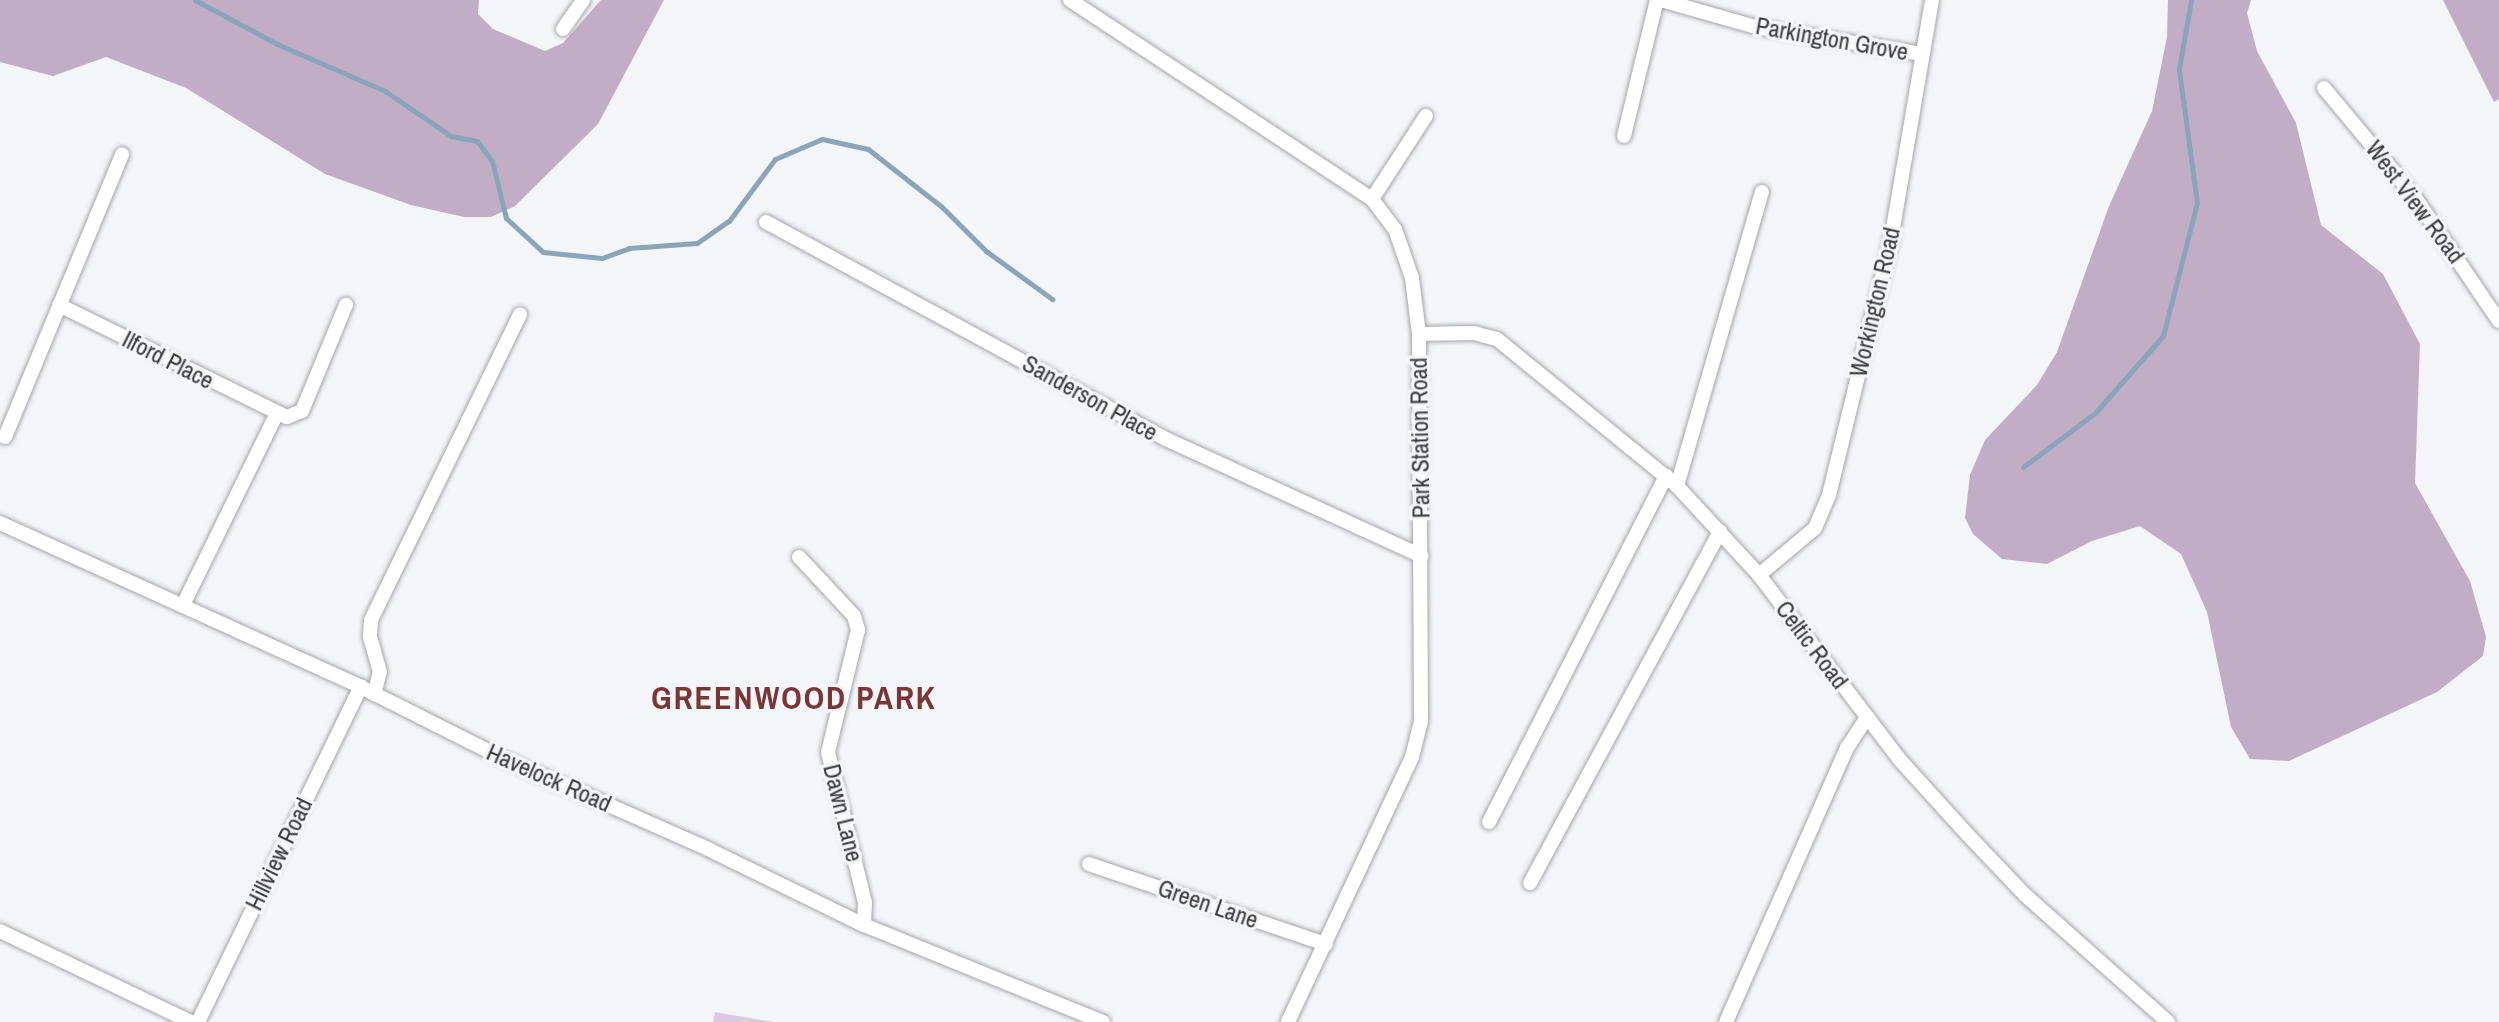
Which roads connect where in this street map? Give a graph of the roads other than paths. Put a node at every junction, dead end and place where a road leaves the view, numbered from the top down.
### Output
1 (583, 0) edge
2 (1070, 0) edge
3 (1659, 0) edge
4 (1933, 0) edge
5 (563, 29) dead end
6 (1922, 54) junction
7 (2324, 88) dead end
8 (1426, 116) dead end
9 (1624, 136) dead end
10 (122, 154) dead end
11 (1762, 191) dead end
12 (1372, 199) junction
13 (766, 222) dead end
14 (59, 305) junction
15 (346, 305) dead end
16 (520, 314) dead end
17 (2499, 321) edge
18 (1419, 334) junction
19 (276, 415) junction
20 (5, 437) dead end
21 (1671, 481) junction
22 (0, 523) edge
23 (1720, 531) junction
24 (1422, 556) junction
25 (799, 557) dead end
26 (1759, 575) junction
27 (183, 606) junction
28 (368, 690) junction
29 (1867, 717) junction
30 (1489, 822) dead end
31 (1089, 864) dead end
32 (1530, 883) dead end
33 (864, 925) junction
34 (0, 931) edge
35 (1326, 944) junction
36 (191, 1022) edge
37 (198, 1022) edge
38 (1103, 1022) edge
39 (1288, 1022) edge
40 (1726, 1022) edge
41 (2168, 1022) edge

1 - 5 street
2 - 12 street, Park Station Road
3 - 6 street, Parkington Grove
3 - 9 street
4 - 6 street, Workington Road
6 - 26 street, Workington Road
7 - 17 street, West View Road
8 - 12 street
10 - 14 street
11 - 21 street
12 - 18 street, Park Station Road
13 - 24 street, Sanderson Place
14 - 19 street, Ilford Place
14 - 20 street
15 - 19 street
16 - 28 street
18 - 21 street, Celtic Road
18 - 24 street, Park Station Road
19 - 27 street
21 - 23 street, Celtic Road
21 - 30 street
22 - 27 street, Havelock Road
23 - 26 street, Celtic Road
23 - 32 street
24 - 35 street, Park Station Road
25 - 33 street, Dawn Lane
26 - 29 street, Celtic Road
27 - 28 street, Havelock Road
28 - 33 street, Havelock Road
28 - 37 street, Hillview Road
29 - 40 street
29 - 41 street, Celtic Road
31 - 35 street, Green Lane
33 - 38 street, Havelock Road
34 - 36 street
35 - 39 street, Park Station Road

